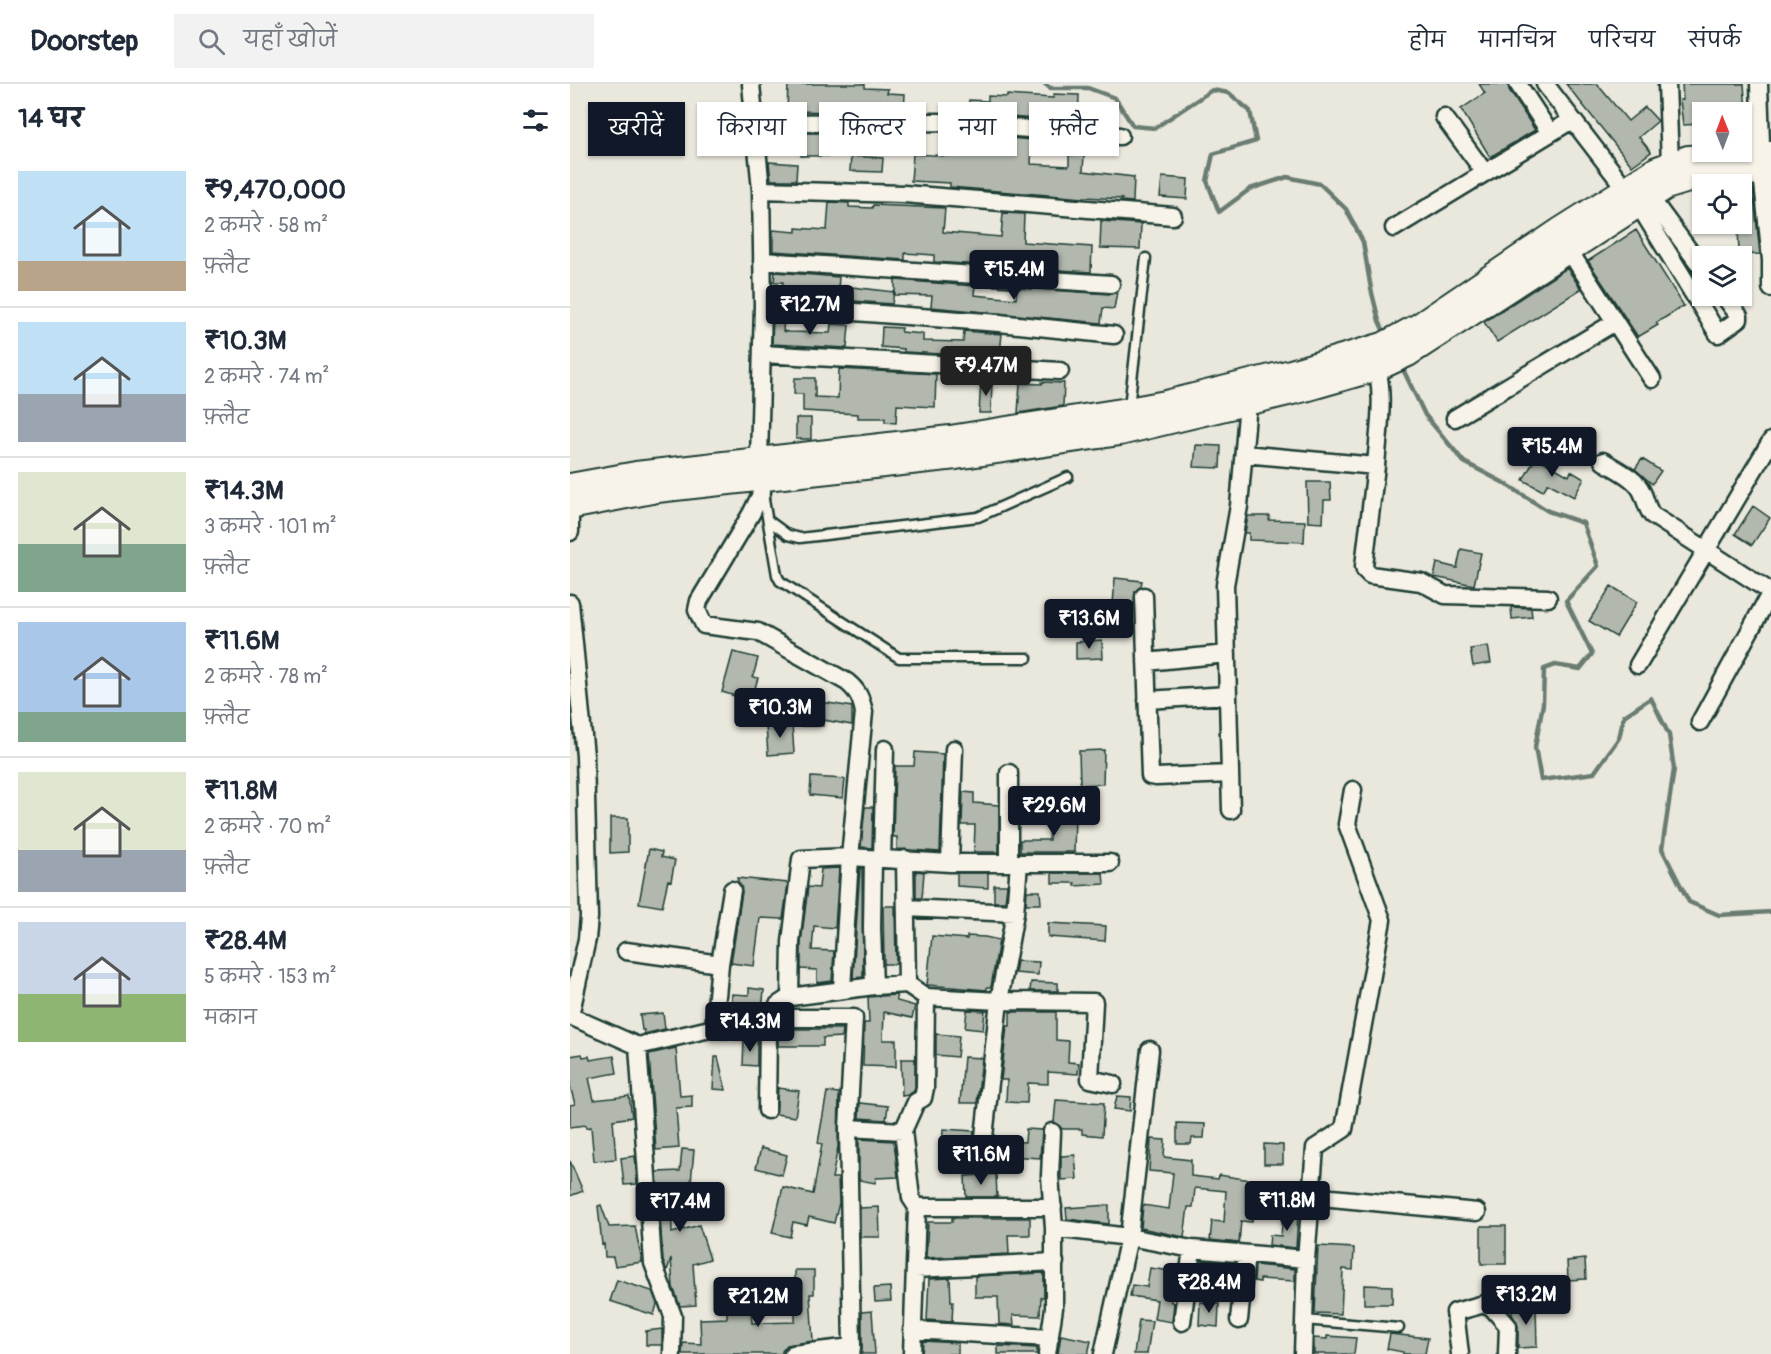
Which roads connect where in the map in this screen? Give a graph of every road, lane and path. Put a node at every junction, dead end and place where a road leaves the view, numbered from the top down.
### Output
1 (751, 84) edge
2 (1518, 84) edge
3 (1545, 84) edge
4 (1667, 84) edge
5 (1759, 84) edge
6 (752, 102) edge
7 (1444, 117) dead end
8 (1572, 120) junction
9 (807, 123) edge
10 (1550, 133) junction
11 (1120, 136) dead end
12 (757, 156) edge
13 (1767, 163) edge
14 (1670, 164) junction
15 (1485, 173) junction
16 (761, 190) junction
17 (1638, 196) junction
18 (1173, 216) dead end
19 (1394, 228) dead end
20 (1568, 249) junction
21 (1692, 257) edge
22 (1146, 258) dead end
23 (1771, 260) edge
24 (762, 261) junction
25 (1111, 284) dead end
26 (1771, 288) edge
27 (1692, 289) edge
28 (763, 305) junction
29 (1702, 306) edge
30 (1732, 306) edge
31 (1615, 322) junction
32 (1425, 333) junction
33 (1114, 335) dead end
34 (762, 354) junction
35 (1379, 356) junction
36 (1060, 371) dead end
37 (1652, 379) dead end
38 (1248, 403) junction
39 (1128, 410) junction
40 (1455, 418) dead end
41 (1771, 441) edge
42 (1244, 454) junction
43 (1603, 461) dead end
44 (1376, 466) junction
45 (761, 476) junction
46 (1068, 477) dead end
47 (570, 486) edge
48 (570, 507) edge
49 (769, 521) junction
50 (570, 532) edge
51 (1706, 551) junction
52 (1771, 592) edge
53 (1144, 596) dead end
54 (1548, 598) dead end
55 (570, 603) edge
56 (1227, 654) junction
57 (1027, 658) dead end
58 (1146, 662) junction
59 (1638, 665) dead end
60 (1228, 695) junction
61 (1147, 700) junction
62 (1700, 722) dead end
63 (885, 749) dead end
64 (954, 749) dead end
65 (1009, 773) dead end
66 (1230, 774) junction
67 (1353, 790) dead end
68 (1231, 810) dead end
69 (850, 857) junction
70 (877, 859) junction
71 (905, 859) junction
72 (950, 863) junction
73 (1014, 863) junction
74 (1110, 863) dead end
75 (732, 890) dead end
76 (906, 908) junction
77 (1015, 913) junction
78 (626, 951) dead end
79 (720, 964) junction
80 (907, 984) junction
81 (874, 986) junction
82 (842, 989) junction
83 (790, 997) junction
84 (926, 997) junction
85 (999, 1001) junction
86 (570, 1016) edge
87 (769, 1023) junction
88 (714, 1028) junction
89 (638, 1046) junction
90 (1150, 1050) dead end
91 (1113, 1084) dead end
92 (767, 1110) dead end
93 (848, 1128) junction
94 (903, 1131) junction
95 (1052, 1132) dead end
96 (981, 1164) dead end
97 (1311, 1196) junction
98 (917, 1207) junction
99 (1053, 1207) junction
100 (1477, 1212) dead end
101 (1054, 1228) junction
102 (1129, 1237) junction
103 (1192, 1249) junction
104 (1246, 1254) junction
105 (1306, 1259) junction
106 (1054, 1262) junction
107 (915, 1269) junction
108 (1239, 1320) dead end
109 (1303, 1320) junction
110 (1182, 1322) dead end
111 (1399, 1328) dead end
112 (912, 1330) junction
113 (1048, 1346) edge
114 (852, 1350) edge
115 (672, 1354) edge
116 (793, 1354) edge
117 (912, 1354) edge
118 (1103, 1354) edge
119 (1303, 1354) edge
120 (1460, 1354) edge
121 (1507, 1354) edge

1 - 6 street
2 - 10 street
3 - 8 street
4 - 14 street
5 - 13 street
7 - 15 street
8 - 10 street
8 - 17 street
9 - 11 street
10 - 15 street
12 - 16 street
13 - 14 main road
13 - 17 main road
13 - 23 street
14 - 17 main road
15 - 19 street
16 - 18 street
16 - 24 street
17 - 20 main road
17 - 21 street
17 - 27 street
17 - 32 main road
20 - 31 street
20 - 32 main road
22 - 39 lane
23 - 26 street
24 - 25 street
24 - 28 street
28 - 33 street
28 - 34 street
29 - 30 street
31 - 37 street
31 - 40 street
32 - 35 main road
34 - 36 street
34 - 45 street
35 - 38 main road
35 - 39 main road
35 - 44 street
38 - 42 street
38 - 45 main road
39 - 45 main road
41 - 51 street
42 - 44 street
42 - 56 street
43 - 51 street
44 - 54 street
45 - 47 main road
45 - 48 main road
45 - 49 lane
45 - 69 street
46 - 49 lane
48 - 50 street
49 - 57 lane
51 - 52 street
51 - 59 street
52 - 62 street
53 - 58 street
55 - 86 street
56 - 58 street
56 - 60 street
58 - 61 street
60 - 61 street
60 - 66 street
61 - 66 street
63 - 70 street
64 - 72 street
65 - 73 street
66 - 68 street
67 - 97 street
69 - 70 street
69 - 82 street
69 - 83 street
70 - 71 street
70 - 81 street
71 - 72 street
71 - 76 street
72 - 73 street
73 - 74 street
73 - 77 street
75 - 79 street
76 - 77 street
76 - 80 street
77 - 85 street
78 - 79 street
79 - 88 street
80 - 81 street
80 - 84 street
81 - 82 street
82 - 83 street
83 - 87 street
84 - 85 street
84 - 94 street
85 - 91 street
85 - 96 street
86 - 89 street
87 - 88 street
87 - 92 street
87 - 93 street
88 - 89 street
89 - 115 street
90 - 102 street
93 - 94 street
93 - 114 street
94 - 98 street
95 - 99 street
97 - 100 street
97 - 105 street
98 - 99 street
98 - 107 street
99 - 101 street
101 - 102 street
101 - 106 street
102 - 103 street
102 - 118 street
103 - 104 street
103 - 110 street
104 - 105 street
104 - 108 street
105 - 109 street
106 - 107 street
106 - 113 street
107 - 112 street
109 - 111 lane
109 - 119 street
112 - 113 street
112 - 117 street
114 - 116 street
120 - 121 street

